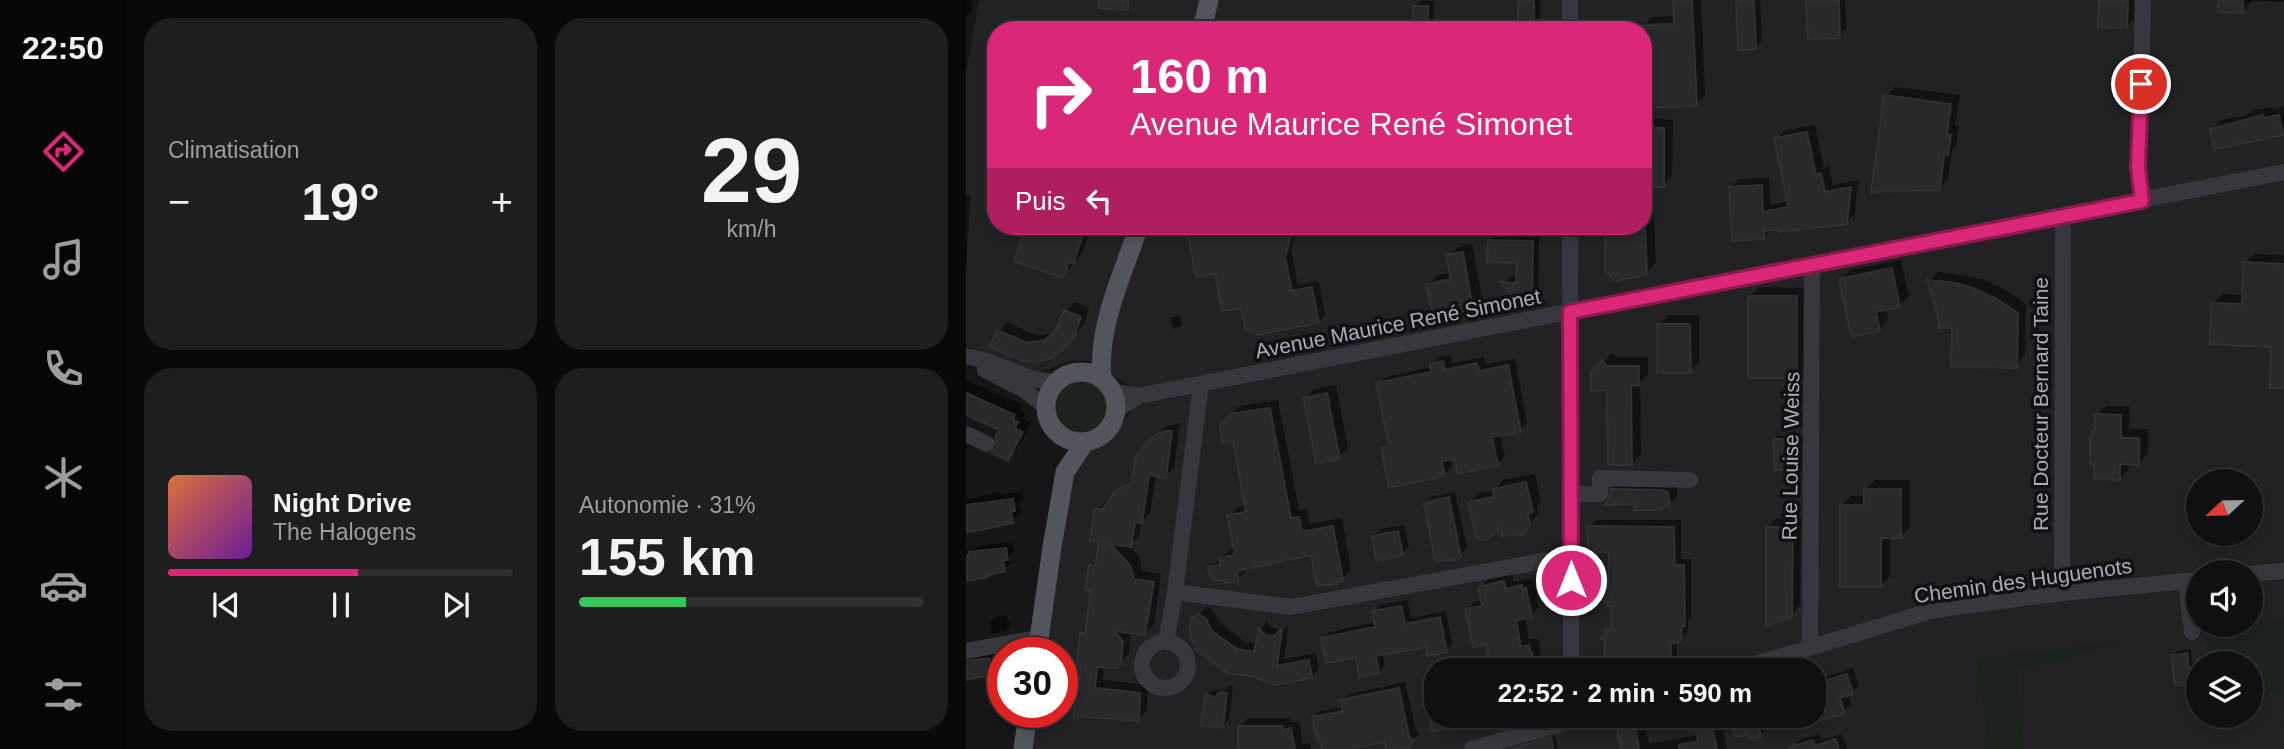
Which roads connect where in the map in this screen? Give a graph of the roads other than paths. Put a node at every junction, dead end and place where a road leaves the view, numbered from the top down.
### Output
1 (1209, 0) edge
2 (1570, 0) edge
3 (2143, 0) edge
4 (1204, 21) edge
5 (1570, 21) edge
6 (2284, 172) edge
7 (2142, 201) junction
8 (2063, 216) junction
9 (1136, 235) edge
10 (1570, 235) edge
11 (1812, 264) junction
12 (1570, 312) junction
13 (1103, 335) junction
14 (969, 358) edge
15 (1080, 372) junction
16 (1056, 382) junction
17 (1201, 384) junction
18 (1110, 393) junction
19 (1046, 407) junction
20 (966, 434) edge
21 (1059, 435) junction
22 (1085, 442) junction
23 (987, 444) dead end
24 (1065, 472) junction
25 (1690, 480) dead end
26 (1571, 494) junction
27 (1571, 556) junction
28 (2284, 571) edge
29 (2263, 573) edge
30 (2186, 582) edge
31 (1175, 592) junction
32 (2062, 593) junction
33 (1039, 637) edge
34 (1166, 642) dead end
35 (1814, 646) junction
36 (987, 649) edge
37 (966, 651) edge
38 (1571, 658) edge
39 (1775, 658) edge
40 (1026, 728) edge
41 (1542, 728) edge
42 (1023, 749) edge
43 (1472, 749) edge

1 - 4 main road
2 - 5 street
3 - 7 street
6 - 7 street, Avenue Maurice René Simonet
7 - 8 street, Avenue Maurice René Simonet
8 - 11 street, Avenue Maurice René Simonet
8 - 32 street, Rue Docteur Bernard Taine
9 - 13 main road
10 - 12 street
11 - 12 street, Avenue Maurice René Simonet
11 - 35 street, Rue Louise Weiss
12 - 17 street, Avenue Maurice René Simonet
12 - 26 street
13 - 15 main road
13 - 18 main road
14 - 16 street
14 - 19 street
15 - 16 main road
15 - 18 main road
16 - 19 main road
17 - 18 street, Avenue Maurice René Simonet
17 - 31 street
18 - 22 main road
19 - 21 main road
20 - 23 street
21 - 22 main road
21 - 24 main road
22 - 24 main road
24 - 33 main road
25 - 26 street
26 - 27 street
27 - 31 street
27 - 38 street
28 - 29 street
30 - 32 street, Chemin des Huguenots
31 - 34 street
32 - 35 street, Chemin des Huguenots
35 - 39 street, Chemin des Huguenots
36 - 37 street
40 - 42 main road
41 - 43 street

